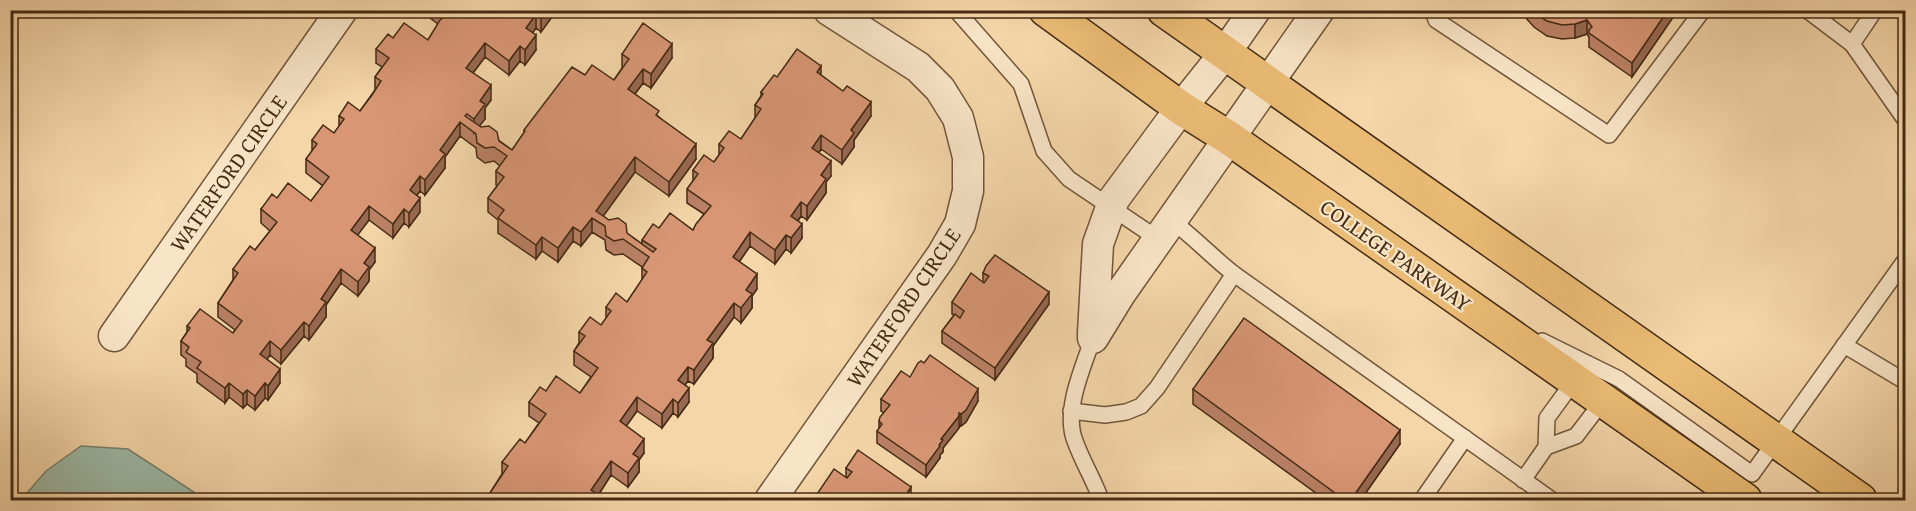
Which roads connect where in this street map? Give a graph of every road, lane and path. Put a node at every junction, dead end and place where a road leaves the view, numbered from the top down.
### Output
1 (342, 10) edge
2 (829, 10) edge
3 (956, 10) edge
4 (1046, 10) edge
5 (1164, 10) edge
6 (1255, 10) edge
7 (1319, 10) edge
8 (1433, 10) edge
9 (1703, 10) edge
10 (1807, 10) edge
11 (1875, 10) edge
12 (1852, 44) junction
13 (1225, 53) junction
14 (1269, 84) junction
15 (1181, 108) junction
16 (1905, 121) edge
17 (1230, 138) junction
18 (1110, 208) junction
19 (1165, 230) junction
20 (1905, 259) edge
21 (1234, 274) junction
22 (1466, 304) junction
23 (114, 336) dead end
24 (1093, 338) junction
25 (1844, 345) junction
26 (1574, 381) junction
27 (1905, 382) edge
28 (1602, 402) junction
29 (1071, 411) junction
30 (1465, 438) junction
31 (1776, 441) junction
32 (1546, 447) junction
33 (1523, 480) junction
34 (770, 501) edge
35 (1101, 501) edge
36 (1422, 501) edge
37 (1552, 501) edge
38 (1744, 501) edge
39 (1860, 501) edge

1 - 23 street, WATERFORD CIRCLE
2 - 34 street, WATERFORD CIRCLE
3 - 18 lane
4 - 15 main road, COLLEGE PARKWAY
5 - 13 main road
6 - 13 street
7 - 14 street
8 - 9 lane
10 - 12 lane
11 - 12 lane
12 - 16 lane
13 - 14 main road
13 - 15 street
14 - 17 street
14 - 31 main road
15 - 17 main road, COLLEGE PARKWAY
15 - 18 street
17 - 19 street
17 - 22 main road, COLLEGE PARKWAY
18 - 19 lane
18 - 24 street
19 - 21 lane
19 - 24 street
20 - 25 lane
21 - 29 lane
21 - 30 lane
22 - 26 main road, COLLEGE PARKWAY
22 - 31 lane
24 - 29 lane
25 - 27 lane
25 - 31 lane
26 - 28 main road, COLLEGE PARKWAY
26 - 32 lane
28 - 32 lane
28 - 38 main road, COLLEGE PARKWAY
29 - 35 lane
30 - 33 lane
30 - 36 lane
31 - 39 main road
32 - 33 lane
33 - 37 lane

